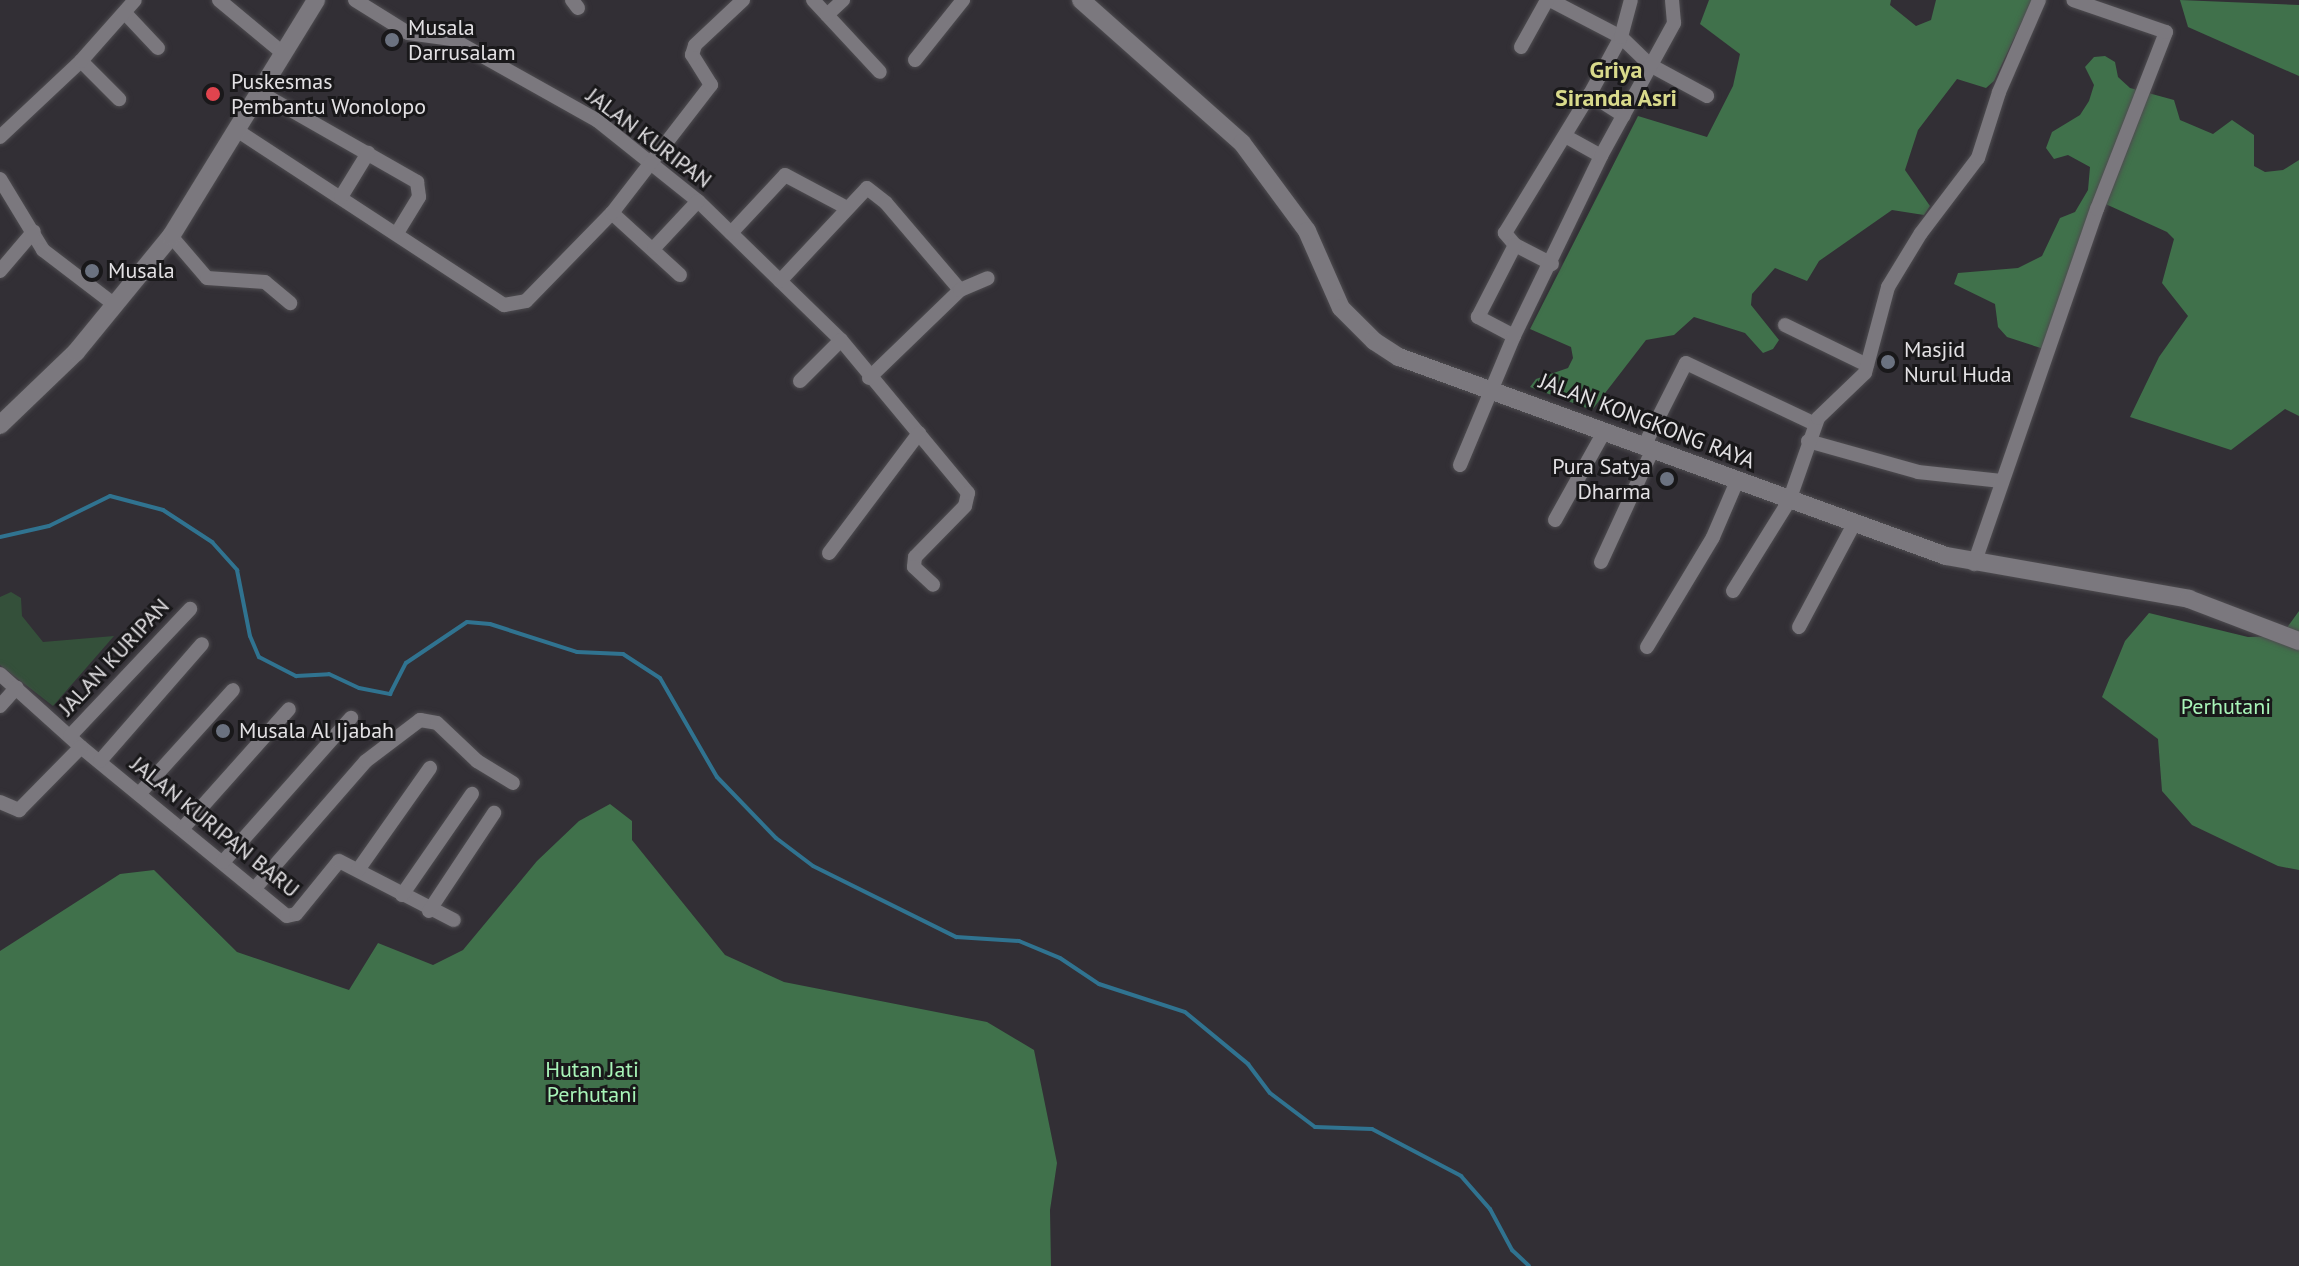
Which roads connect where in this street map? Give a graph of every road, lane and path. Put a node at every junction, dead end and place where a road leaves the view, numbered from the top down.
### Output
1 (135, 0) edge
2 (219, 0) edge
3 (316, 0) edge
4 (355, 0) edge
5 (743, 0) edge
6 (813, 0) edge
7 (843, 0) edge
8 (963, 0) edge
9 (1548, 0) edge
10 (1631, 0) edge
11 (1672, 0) edge
12 (2039, 0) edge
13 (2073, 0) edge
14 (1089, 2) edge
15 (125, 13) junction
16 (827, 15) junction
17 (1621, 37) junction
18 (1521, 47) dead end
19 (158, 48) dead end
20 (284, 54) junction
21 (915, 60) dead end
22 (81, 61) junction
23 (1650, 65) junction
24 (880, 72) dead end
25 (261, 93) junction
26 (1590, 94) junction
27 (1707, 96) dead end
28 (119, 99) dead end
29 (1624, 116) junction
30 (238, 131) junction
31 (1565, 136) junction
32 (0, 137) edge
33 (368, 153) junction
34 (1601, 156) junction
35 (651, 161) junction
36 (0, 179) edge
37 (341, 197) junction
38 (698, 201) junction
39 (847, 208) junction
40 (612, 213) junction
41 (34, 231) junction
42 (397, 233) junction
43 (731, 233) junction
44 (171, 236) junction
45 (1515, 245) junction
46 (654, 248) junction
47 (1552, 264) junction
48 (0, 271) edge
49 (680, 275) dead end
50 (988, 278) dead end
51 (780, 281) junction
52 (960, 290) junction
53 (290, 303) dead end
54 (115, 305) junction
55 (1785, 325) dead end
56 (1514, 336) junction
57 (841, 340) junction
58 (1867, 365) junction
59 (869, 378) junction
60 (800, 381) dead end
61 (1493, 391) junction
62 (2, 419) edge
63 (1815, 424) junction
64 (1604, 432) junction
65 (919, 433) junction
66 (1808, 441) junction
67 (1648, 449) junction
68 (1460, 465) dead end
69 (1737, 481) junction
70 (2002, 481) junction
71 (1789, 501) junction
72 (1555, 520) dead end
73 (1854, 524) junction
74 (829, 553) dead end
75 (1601, 562) dead end
76 (1974, 564) junction
77 (933, 585) dead end
78 (1733, 591) dead end
79 (190, 609) dead end
80 (1799, 627) dead end
81 (2299, 641) edge
82 (202, 644) dead end
83 (1647, 647) dead end
84 (0, 674) edge
85 (17, 687) junction
86 (233, 690) dead end
87 (0, 706) edge
88 (289, 709) dead end
89 (351, 718) dead end
90 (70, 736) junction
91 (81, 747) junction
92 (100, 761) junction
93 (430, 768) dead end
94 (513, 783) dead end
95 (139, 794) junction
96 (472, 794) dead end
97 (0, 802) edge
98 (494, 813) dead end
99 (183, 828) junction
100 (223, 862) junction
101 (358, 870) junction
102 (256, 887) junction
103 (402, 895) junction
104 (429, 911) junction
105 (454, 920) dead end

1 - 15 street
2 - 20 street
3 - 20 street
4 - 35 street, JALAN KURIPAN
5 - 35 street
6 - 16 street
7 - 16 street
8 - 21 street
9 - 17 street
9 - 18 street
10 - 17 street
11 - 23 street
12 - 58 street
13 - 70 street
14 - 61 street, JALAN KONGKONG RAYA
15 - 19 street
15 - 22 street
16 - 24 street
17 - 23 street
17 - 26 street
20 - 25 street
22 - 28 street
22 - 32 street
23 - 27 street
23 - 29 street
25 - 30 street
25 - 33 street
26 - 29 street
26 - 31 street
29 - 34 street
30 - 37 street
30 - 44 street
31 - 34 street
31 - 45 street
33 - 37 street
33 - 42 street
34 - 47 street
35 - 38 street, JALAN KURIPAN
35 - 40 street
36 - 41 street
37 - 42 street
38 - 43 street, JALAN KURIPAN
38 - 46 street
39 - 43 street
39 - 51 street
39 - 52 street
40 - 42 street
40 - 46 street
41 - 48 street
41 - 54 street
43 - 51 street, JALAN KURIPAN
44 - 53 street
44 - 54 street
45 - 47 street
45 - 56 street
46 - 49 street
47 - 56 street
50 - 52 street
51 - 57 street, JALAN KURIPAN
52 - 59 street
54 - 62 street
55 - 58 street
56 - 61 street
57 - 59 street, JALAN KURIPAN
57 - 60 street
58 - 63 street
59 - 65 street, JALAN KURIPAN
61 - 64 street, JALAN KONGKONG RAYA
61 - 68 street
63 - 66 street
63 - 67 street
64 - 67 street, JALAN KONGKONG RAYA
64 - 72 street
65 - 74 street
65 - 77 street, JALAN KURIPAN
66 - 70 street
66 - 71 street
67 - 69 street, JALAN KONGKONG RAYA
67 - 75 street
69 - 71 street, JALAN KONGKONG RAYA
69 - 83 street
70 - 76 street
71 - 73 street, JALAN KONGKONG RAYA
71 - 78 street
73 - 76 street, JALAN KONGKONG RAYA
73 - 80 street
76 - 81 street, JALAN KONGKONG RAYA
79 - 90 street, JALAN KURIPAN
82 - 92 street
84 - 85 street, JALAN KURIPAN BARU
85 - 87 street
85 - 90 street, JALAN KURIPAN BARU
86 - 95 street
88 - 99 street
89 - 100 street
90 - 91 street, JALAN KURIPAN BARU
91 - 92 street, JALAN KURIPAN BARU
91 - 97 street, JALAN KURIPAN
92 - 95 street, JALAN KURIPAN BARU
93 - 101 street
94 - 102 street
95 - 99 street, JALAN KURIPAN BARU
96 - 103 street
98 - 104 street
99 - 100 street, JALAN KURIPAN BARU
100 - 102 street, JALAN KURIPAN BARU
101 - 102 street, JALAN KURIPAN BARU
101 - 103 street
103 - 104 street
104 - 105 street

